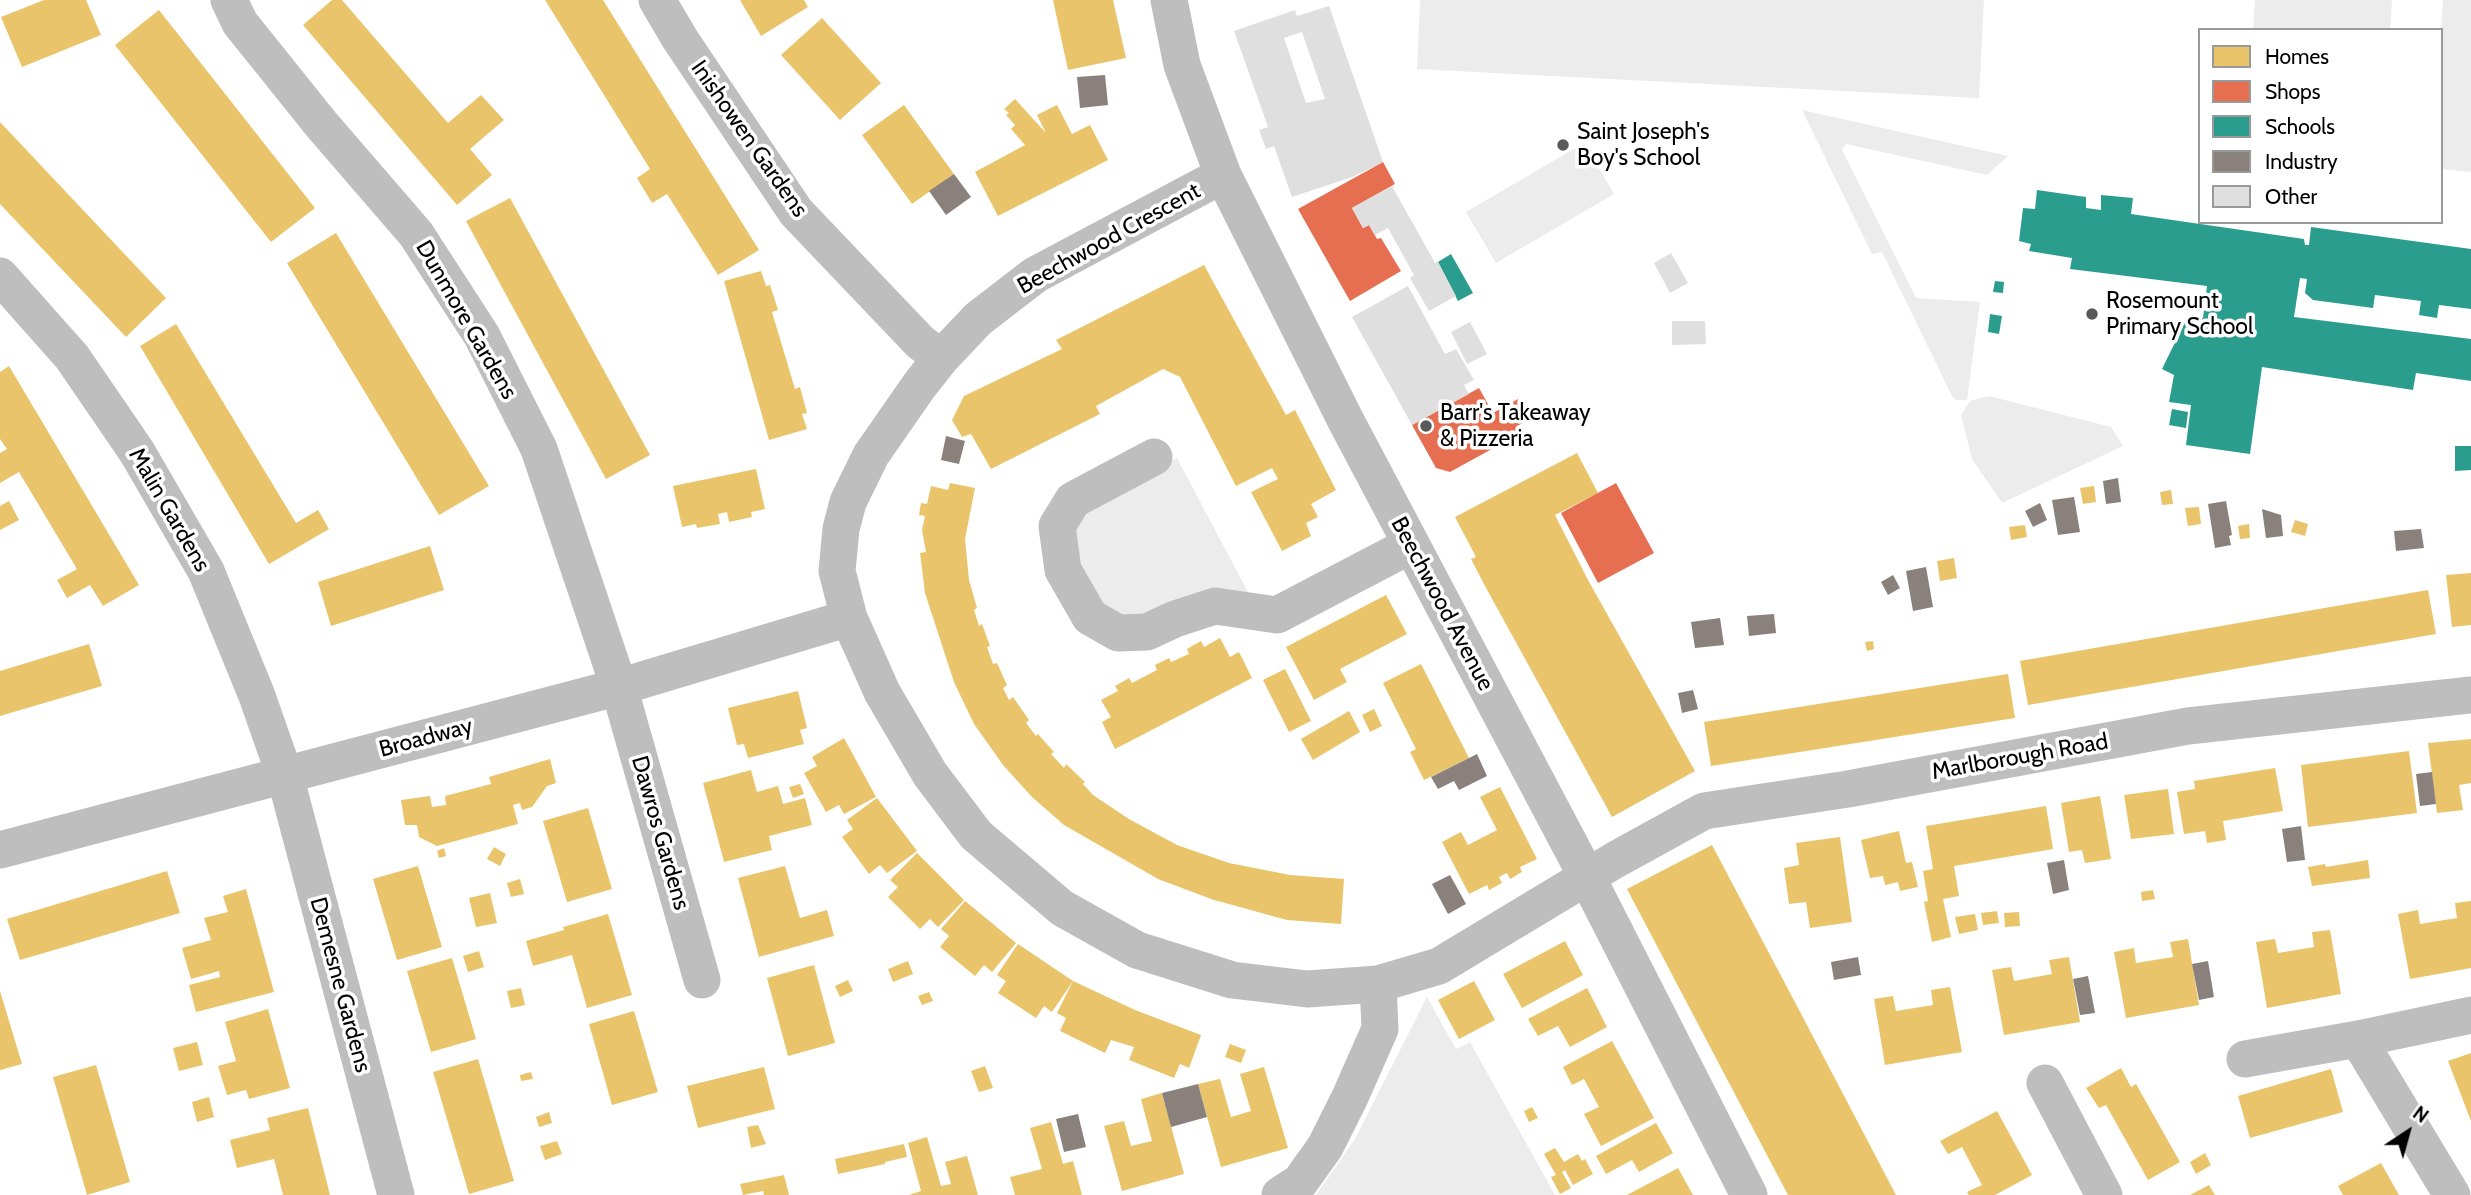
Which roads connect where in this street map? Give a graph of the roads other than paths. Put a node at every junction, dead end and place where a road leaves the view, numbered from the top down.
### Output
1 (229, 0) edge
2 (657, 0) edge
3 (1169, 0) edge
4 (1223, 176) junction
5 (0, 276) edge
6 (941, 358) junction
7 (1154, 457) dead end
8 (1411, 545) junction
9 (849, 618) junction
10 (619, 687) junction
11 (2471, 695) edge
12 (285, 776) junction
13 (0, 850) edge
14 (1587, 877) junction
15 (702, 980) dead end
16 (1378, 984) junction
17 (2471, 1015) edge
18 (2358, 1039) junction
19 (2245, 1059) dead end
20 (2045, 1083) dead end
21 (396, 1195) edge
22 (1280, 1195) edge
23 (1749, 1195) edge
24 (2104, 1195) edge
25 (2452, 1195) edge

1 - 10 street, Dunmore Gardens
2 - 6 street, Inishowen Gardens
3 - 4 street, Beechwood Avenue
4 - 6 street, Beechwood Crescent
4 - 8 street, Beechwood Avenue
5 - 12 street, Malin Gardens
6 - 9 street, Beechwood Crescent
7 - 8 street
8 - 14 street, Beechwood Avenue
9 - 10 street, Broadway
9 - 16 street, Beechwood Crescent
10 - 12 street, Broadway
10 - 15 street, Dawros Gardens
11 - 14 street, Marlborough Road
12 - 13 street, Broadway
12 - 21 street, Demesne Gardens
14 - 16 street, Beechwood Crescent
14 - 23 street, Beechwood Avenue
16 - 22 street
17 - 18 street
18 - 19 street
18 - 25 street
20 - 24 street

